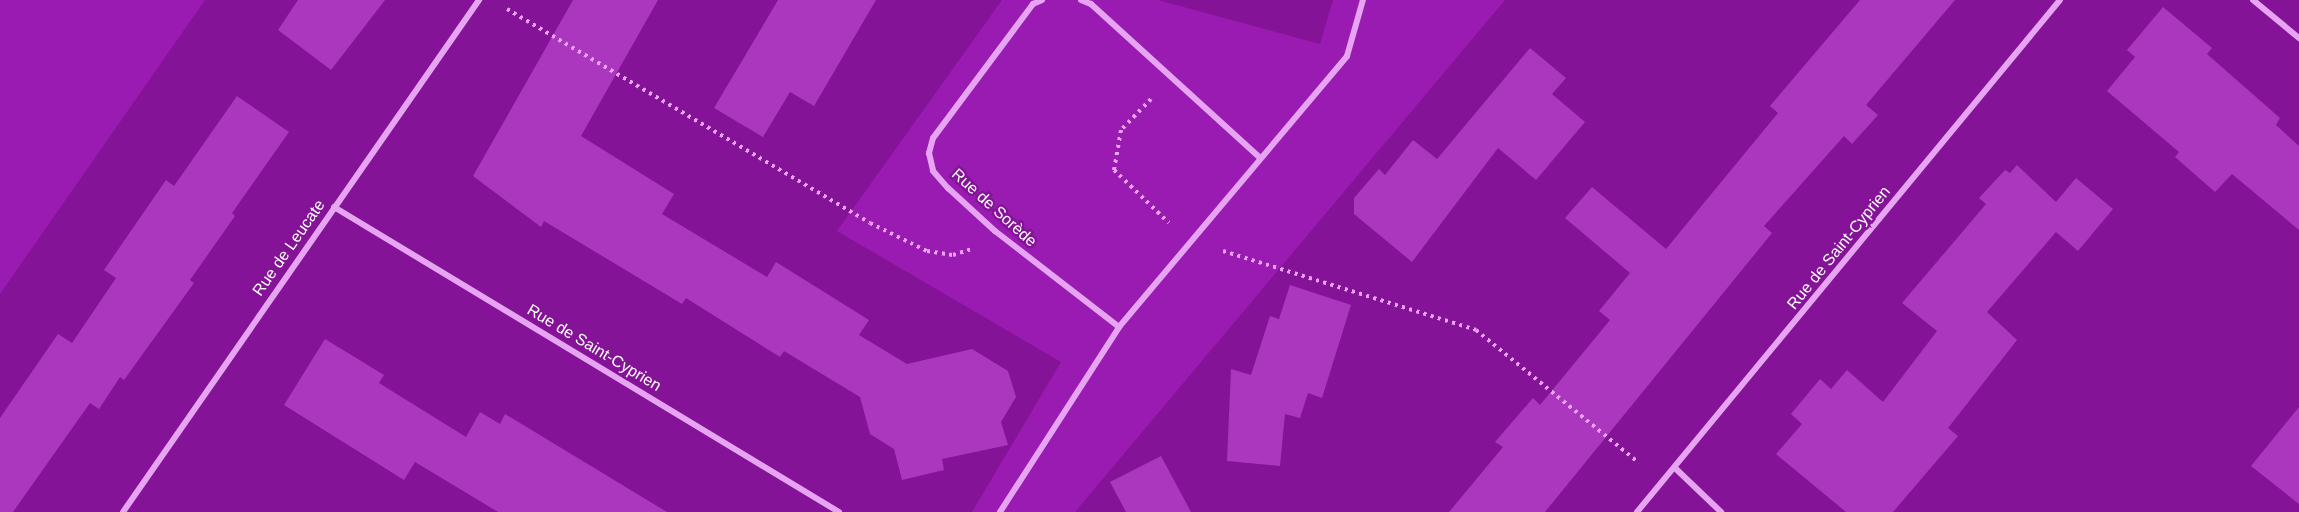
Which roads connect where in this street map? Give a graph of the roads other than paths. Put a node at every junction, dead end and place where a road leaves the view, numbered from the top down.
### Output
1 (479, 0) edge
2 (1042, 0) edge
3 (1081, 0) edge
4 (1363, 0) edge
5 (2060, 0) edge
6 (2253, 0) edge
7 (2299, 38) edge
8 (1258, 157) junction
9 (334, 207) junction
10 (1119, 327) junction
11 (1675, 468) junction
12 (123, 512) edge
13 (839, 512) edge
14 (1000, 512) edge
15 (1637, 512) edge
16 (1721, 512) edge

1 - 9 street, Rue de Leucate
2 - 10 street, Rue de Sorède
3 - 8 street
4 - 8 street
5 - 11 street, Rue de Saint-Cyprien
6 - 7 street
8 - 10 street
9 - 12 street, Rue de Leucate
9 - 13 street, Rue de Saint-Cyprien
10 - 14 street
11 - 15 street, Rue de Saint-Cyprien
11 - 16 street

